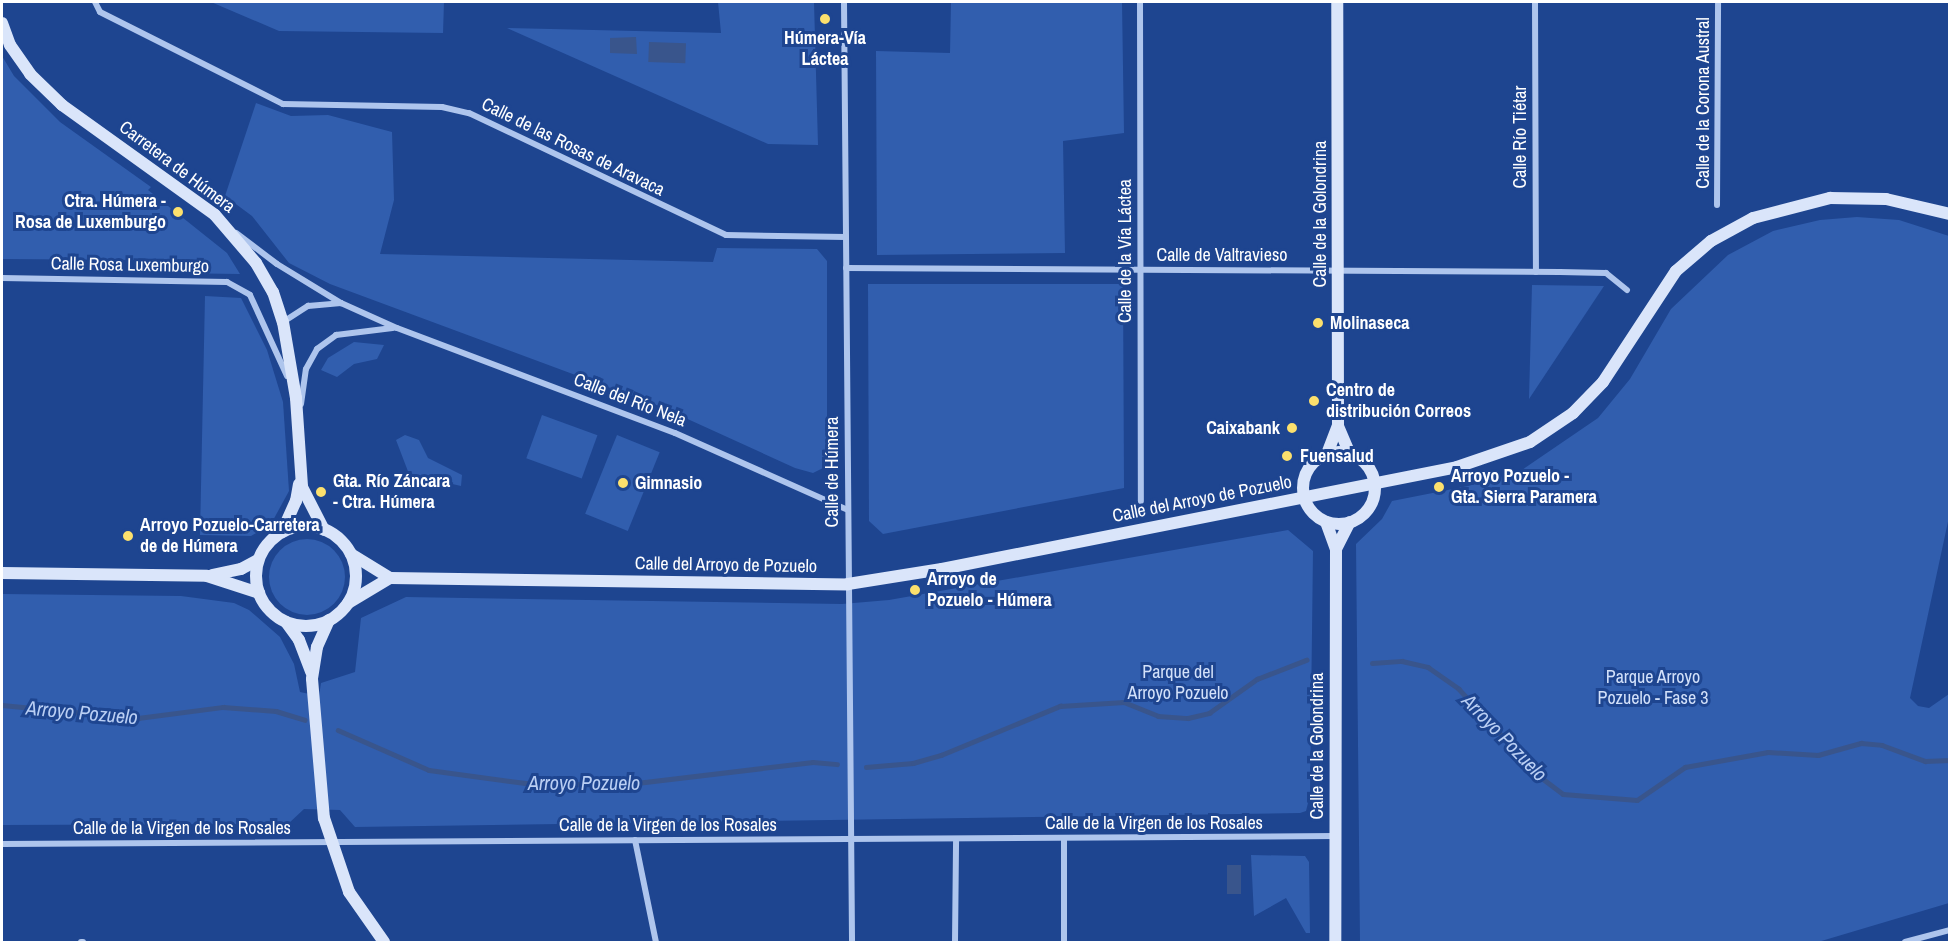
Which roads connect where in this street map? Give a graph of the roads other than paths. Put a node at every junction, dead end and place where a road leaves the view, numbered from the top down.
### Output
1 (95, 2) edge
2 (844, 2) edge
3 (1140, 2) edge
4 (1337, 2) edge
5 (1535, 2) edge
6 (1718, 2) edge
7 (2, 23) edge
8 (1717, 205) dead end
9 (1950, 214) edge
10 (231, 230) junction
11 (846, 237) junction
12 (846, 268) junction
13 (1139, 270) junction
14 (1338, 271) junction
15 (1536, 272) junction
16 (2, 278) edge
17 (1628, 290) dead end
18 (341, 303) junction
19 (283, 322) junction
20 (397, 328) junction
21 (296, 398) junction
22 (298, 422) junction
23 (1338, 426) junction
24 (1327, 454) junction
25 (1350, 454) junction
26 (300, 474) junction
27 (1374, 483) junction
28 (1304, 497) junction
29 (1141, 501) dead end
30 (848, 510) junction
31 (1326, 522) junction
32 (1350, 522) junction
33 (324, 530) junction
34 (282, 532) junction
35 (1336, 549) junction
36 (351, 554) junction
37 (258, 560) junction
38 (2, 573) edge
39 (207, 576) junction
40 (390, 578) junction
41 (848, 584) junction
42 (259, 593) junction
43 (348, 603) junction
44 (329, 620) junction
45 (286, 622) junction
46 (312, 679) junction
47 (1335, 836) junction
48 (956, 838) junction
49 (1064, 839) junction
50 (635, 840) junction
51 (850, 840) junction
52 (331, 842) junction
53 (2, 844) edge
54 (1950, 930) edge
55 (384, 942) edge
56 (656, 942) edge
57 (852, 942) edge
58 (955, 942) edge
59 (1064, 942) edge
60 (1335, 942) edge
61 (1905, 942) edge

1 - 11 street, Calle de las Rosas de Aravaca
2 - 11 street, Calle de Húmera
3 - 13 street, Calle de la Vía Láctea
4 - 14 main road, Calle de la Golondrina
5 - 15 street, Calle Río Tiétar
6 - 8 street, Calle de la Corona Austral
7 - 10 main road, Carretera de Húmera
9 - 27 main road, Calle del Arroyo de Pozuelo
10 - 18 street, Calle del Río Nela
10 - 19 main road, Carretera de Húmera
11 - 12 street, Calle de Húmera
12 - 13 street, Calle de Valtravieso
12 - 30 street, Calle de Húmera
13 - 14 street, Calle de Valtravieso
13 - 29 street, Calle de la Vía Láctea
14 - 15 street, Calle de Valtravieso
14 - 23 main road, Calle de la Golondrina
15 - 17 street, Calle de Valtravieso
16 - 21 street, Calle Rosa Luxemburgo
18 - 19 street, Calle del Río Nela
18 - 20 street, Calle del Río Nela
19 - 21 main road, Carretera de Húmera
20 - 22 street, Calle del Río Nela
20 - 30 street, Calle del Río Nela
21 - 22 main road, Carretera de Húmera
22 - 26 main road, Carretera de Húmera
23 - 24 main road, Calle de la Golondrina
23 - 25 main road, Calle de la Golondrina
24 - 25 main road
24 - 28 main road
25 - 27 main road
26 - 33 main road, Carretera de Húmera
26 - 34 main road, Carretera de Húmera
27 - 28 main road, Calle del Arroyo de Pozuelo
27 - 32 main road, Calle de la Golondrina
28 - 31 main road
28 - 41 main road, Calle del Arroyo de Pozuelo
30 - 41 street, Calle de Húmera
31 - 32 main road
31 - 35 main road, Calle de la Golondrina
32 - 35 main road, Calle de la Golondrina
33 - 34 main road
33 - 36 main road
34 - 37 main road
35 - 47 main road, Calle de la Golondrina
36 - 40 main road
36 - 43 main road
37 - 39 main road
37 - 42 main road
38 - 39 main road
39 - 42 main road
40 - 41 main road, Calle del Arroyo de Pozuelo
40 - 43 main road
41 - 51 street, Calle de Húmera
42 - 45 main road
43 - 44 main road
44 - 45 main road
44 - 46 main road
45 - 46 main road
46 - 52 main road
47 - 49 street, Calle de la Virgen de los Rosales
47 - 60 main road, Calle de la Golondrina
48 - 49 street, Calle de la Virgen de los Rosales
48 - 51 street, Calle de la Virgen de los Rosales
48 - 58 street
49 - 59 street
50 - 51 street, Calle de la Virgen de los Rosales
50 - 52 street, Calle de la Virgen de los Rosales
50 - 56 street
51 - 57 street, Calle de Húmera
52 - 53 street, Calle de la Virgen de los Rosales
52 - 55 main road
54 - 61 street

